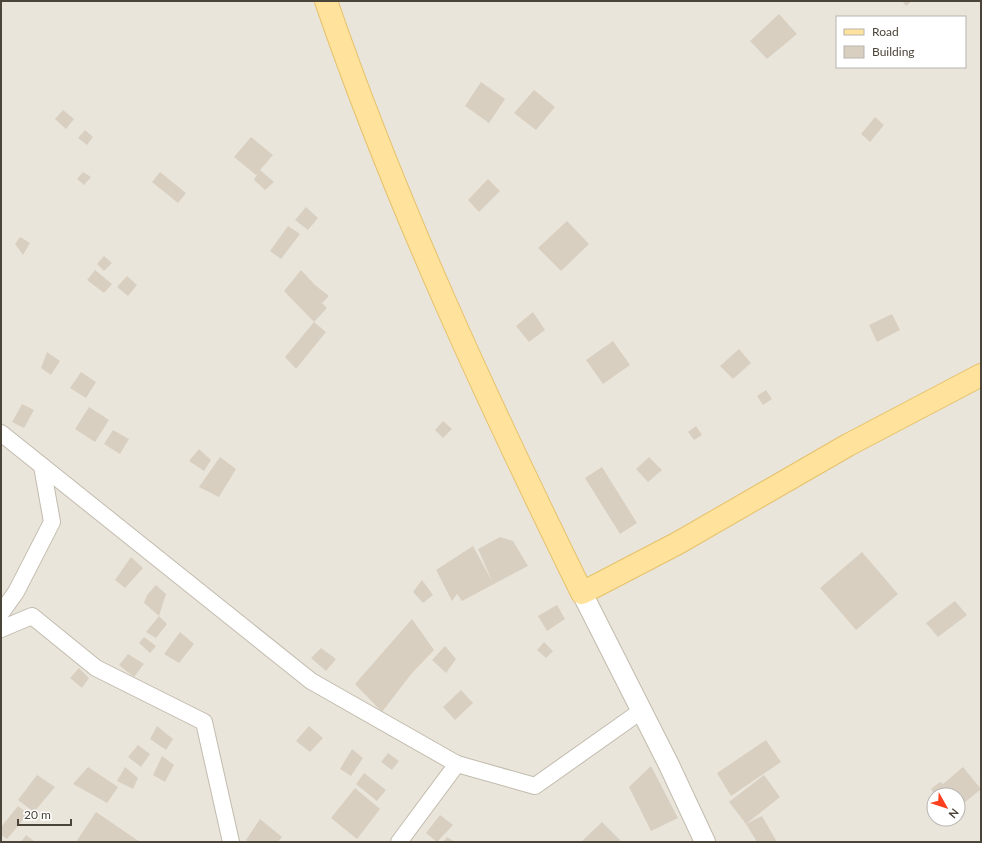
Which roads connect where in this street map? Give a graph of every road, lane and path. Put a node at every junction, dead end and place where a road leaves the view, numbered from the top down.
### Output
1 (326, 1) edge
2 (981, 375) edge
3 (1, 433) edge
4 (42, 466) junction
5 (582, 593) junction
6 (1, 613) edge
7 (1, 629) edge
8 (642, 711) junction
9 (457, 764) junction
10 (232, 842) edge
11 (399, 842) edge
12 (704, 842) edge

1 - 5 main road
2 - 5 main road
3 - 4 street
4 - 6 street
4 - 9 street
5 - 8 street
7 - 10 street
8 - 9 street
8 - 12 street
9 - 11 street

